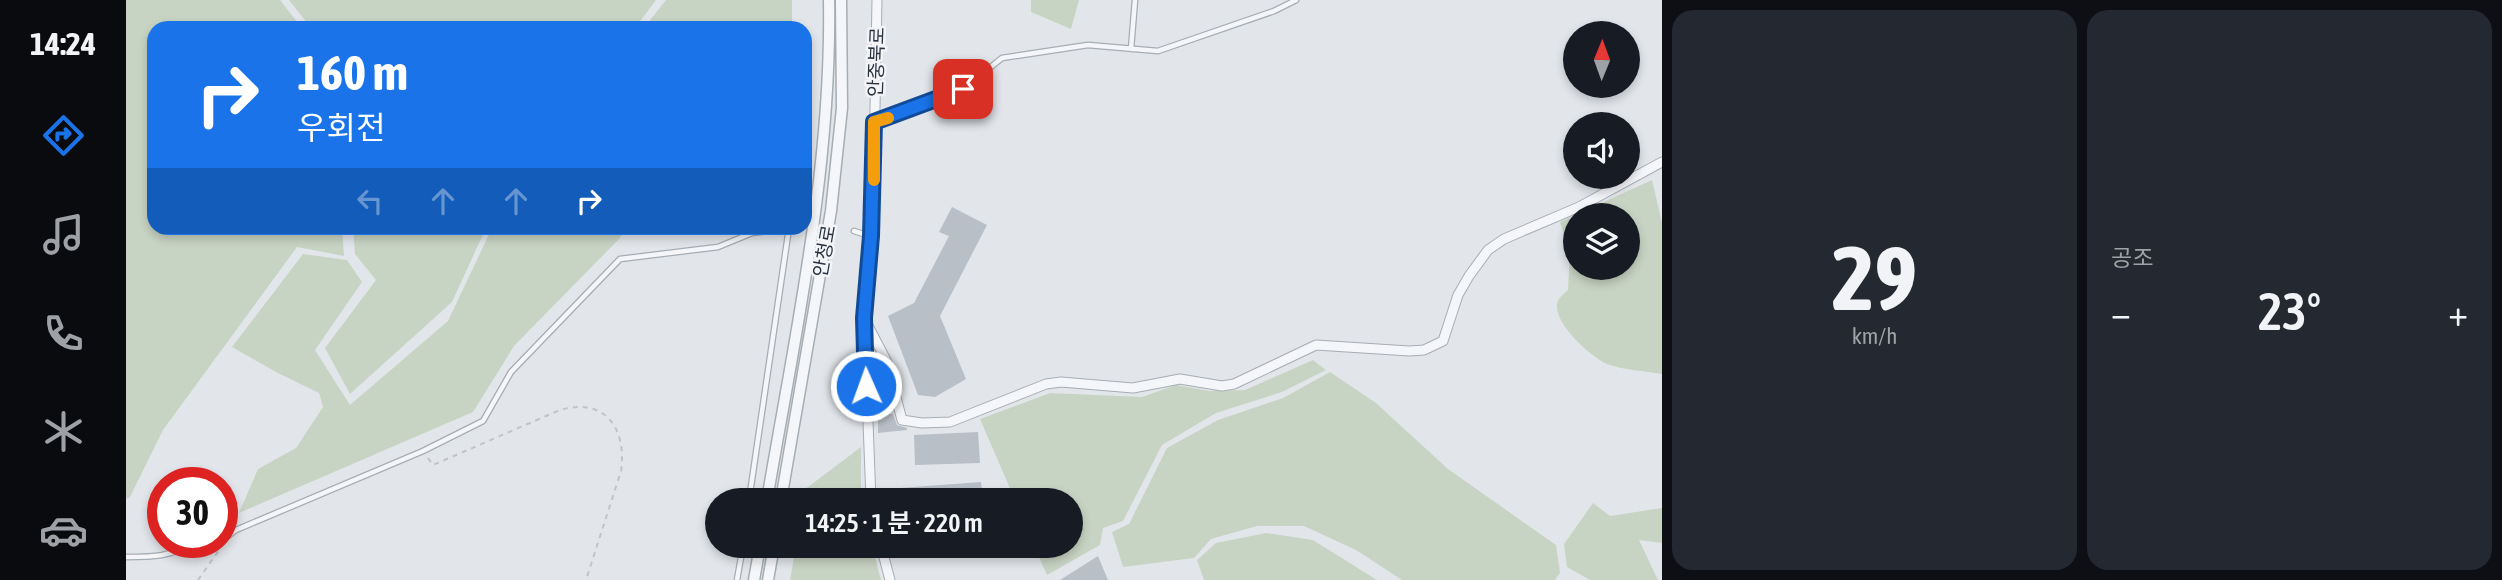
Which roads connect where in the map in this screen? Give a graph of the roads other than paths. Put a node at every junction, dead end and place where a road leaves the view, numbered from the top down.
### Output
1 (829, 0) edge
2 (841, 0) edge
3 (877, 0) edge
4 (1135, 0) edge
5 (1296, 0) edge
6 (1131, 49) junction
7 (874, 122) junction
8 (1662, 162) edge
9 (854, 231) dead end
10 (812, 233) edge
11 (747, 235) edge
12 (788, 235) edge
13 (812, 235) edge
14 (871, 236) junction
15 (864, 318) junction
16 (751, 488) edge
17 (769, 488) edge
18 (783, 488) edge
19 (871, 488) edge
20 (238, 529) edge
21 (147, 556) edge
22 (126, 557) edge
23 (741, 558) edge
24 (758, 558) edge
25 (772, 558) edge
26 (884, 558) edge
27 (737, 580) edge
28 (754, 580) edge
29 (768, 580) edge
30 (890, 580) edge

1 - 10 street, 안청로
2 - 18 street, 안청로
3 - 7 street, 안중북로
4 - 6 lane
5 - 6 lane
6 - 7 lane
7 - 14 street, 안중북로
8 - 15 street
9 - 14 lane
11 - 20 lane
12 - 16 lane
13 - 17 street, 안청로
14 - 15 street, 안중북로
15 - 19 street, 안중북로
21 - 22 lane
23 - 27 lane
24 - 28 street
25 - 29 street
26 - 30 street

